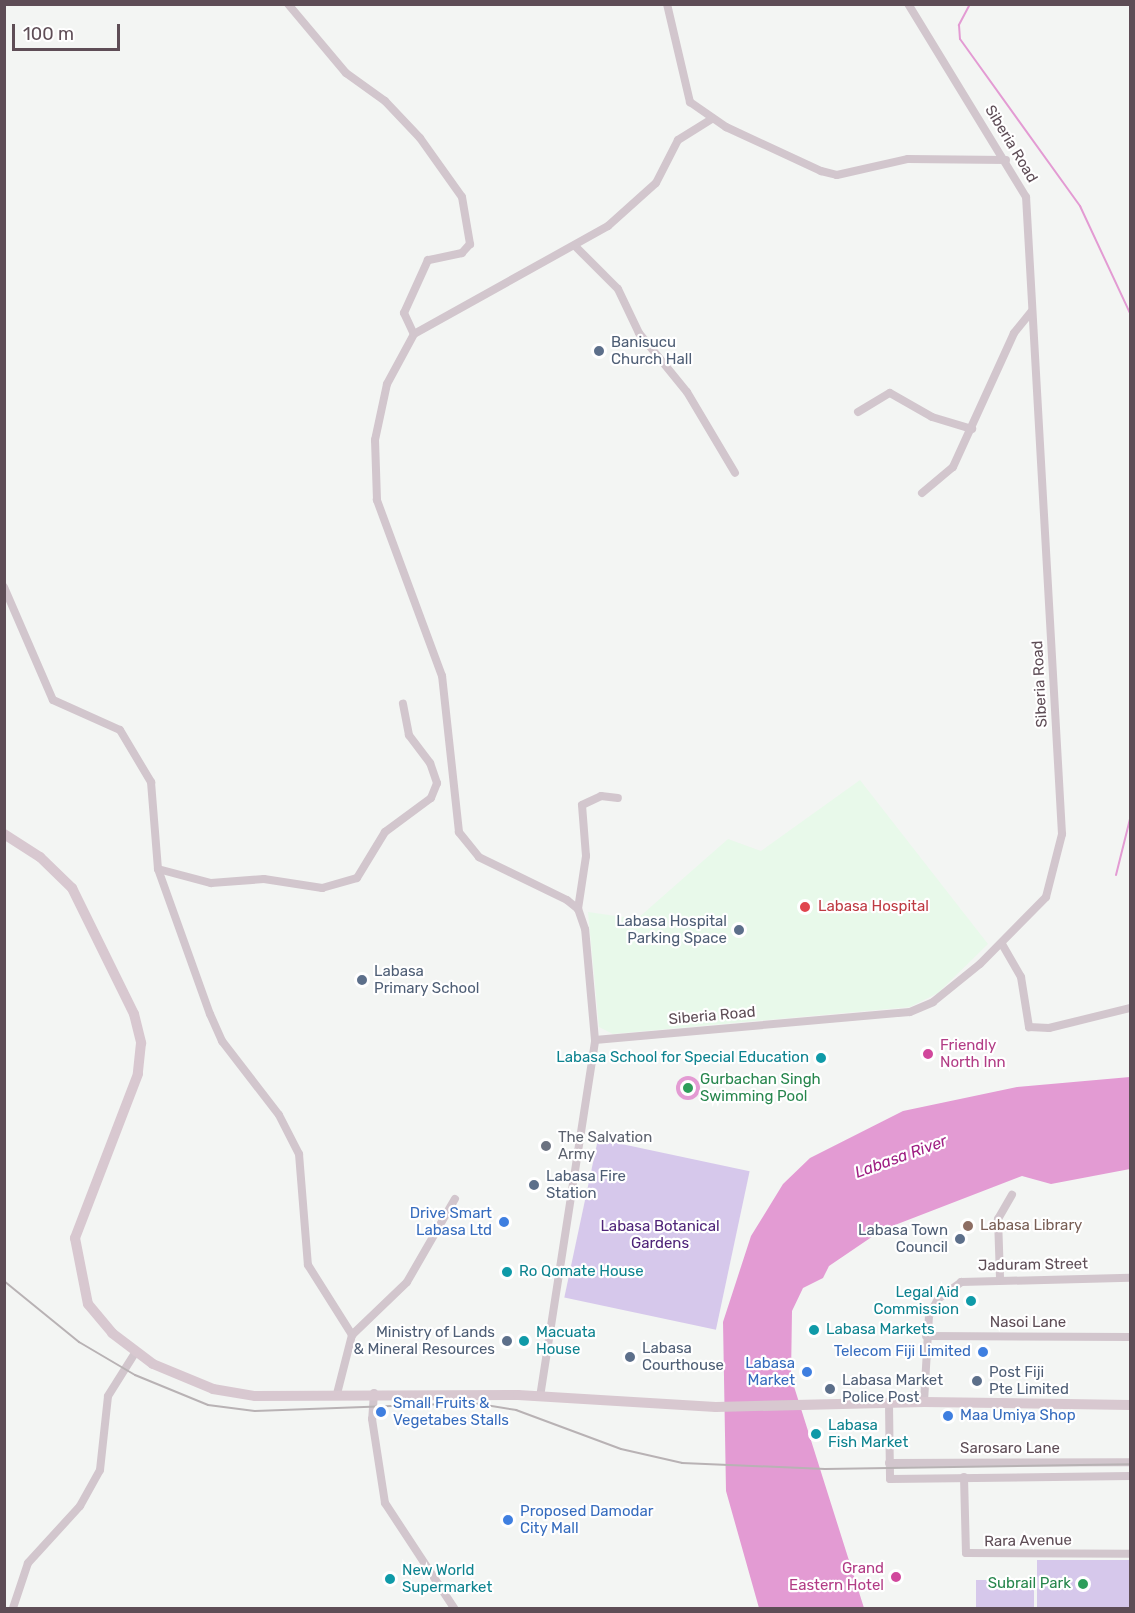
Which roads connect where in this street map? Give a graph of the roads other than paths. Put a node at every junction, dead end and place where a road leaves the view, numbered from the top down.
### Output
1 (288, 4) edge
2 (666, 4) edge
3 (909, 4) edge
4 (712, 119) junction
5 (1006, 160) junction
6 (576, 247) junction
7 (1032, 311) junction
8 (414, 334) junction
9 (858, 412) dead end
10 (972, 429) junction
11 (735, 473) dead end
12 (922, 493) dead end
13 (4, 587) edge
14 (403, 704) dead end
15 (618, 798) dead end
16 (4, 834) edge
17 (158, 869) junction
18 (578, 909) junction
19 (1002, 944) junction
20 (1131, 1008) edge
21 (595, 1040) junction
22 (1011, 1195) dead end
23 (455, 1198) dead end
24 (1000, 1278) junction
25 (1131, 1278) edge
26 (352, 1335) junction
27 (926, 1336) junction
28 (1131, 1337) edge
29 (135, 1353) junction
30 (374, 1393) junction
31 (337, 1394) junction
32 (540, 1397) junction
33 (924, 1402) junction
34 (889, 1405) junction
35 (1131, 1405) edge
36 (1131, 1462) edge
37 (889, 1463) junction
38 (1131, 1476) edge
39 (964, 1477) junction
40 (1131, 1554) edge
41 (13, 1608) edge
42 (454, 1608) edge

1 - 8 street
2 - 4 street
3 - 5 street, Siberia Road
4 - 5 street
4 - 6 street
5 - 7 street, Siberia Road
6 - 8 street
6 - 11 street
7 - 10 street
7 - 19 street, Siberia Road
8 - 18 street
9 - 10 street
10 - 12 street
13 - 17 street
14 - 17 street
15 - 18 street
16 - 29 main road
17 - 26 street
18 - 21 street
19 - 20 street
19 - 21 street, Siberia Road
21 - 32 street
22 - 24 street
23 - 26 street
24 - 25 street, Jaduram Street
24 - 27 street, Jaduram Street
26 - 31 street
27 - 28 street, Nasoi Lane
27 - 33 street, Jaduram Street
29 - 31 main road
29 - 41 street
30 - 31 main road
30 - 32 main road
30 - 42 street
32 - 34 main road
33 - 34 main road
33 - 35 main road
34 - 37 street
36 - 37 street, Sarosaro Lane
37 - 39 street
38 - 39 street
39 - 40 street, Rara Avenue

